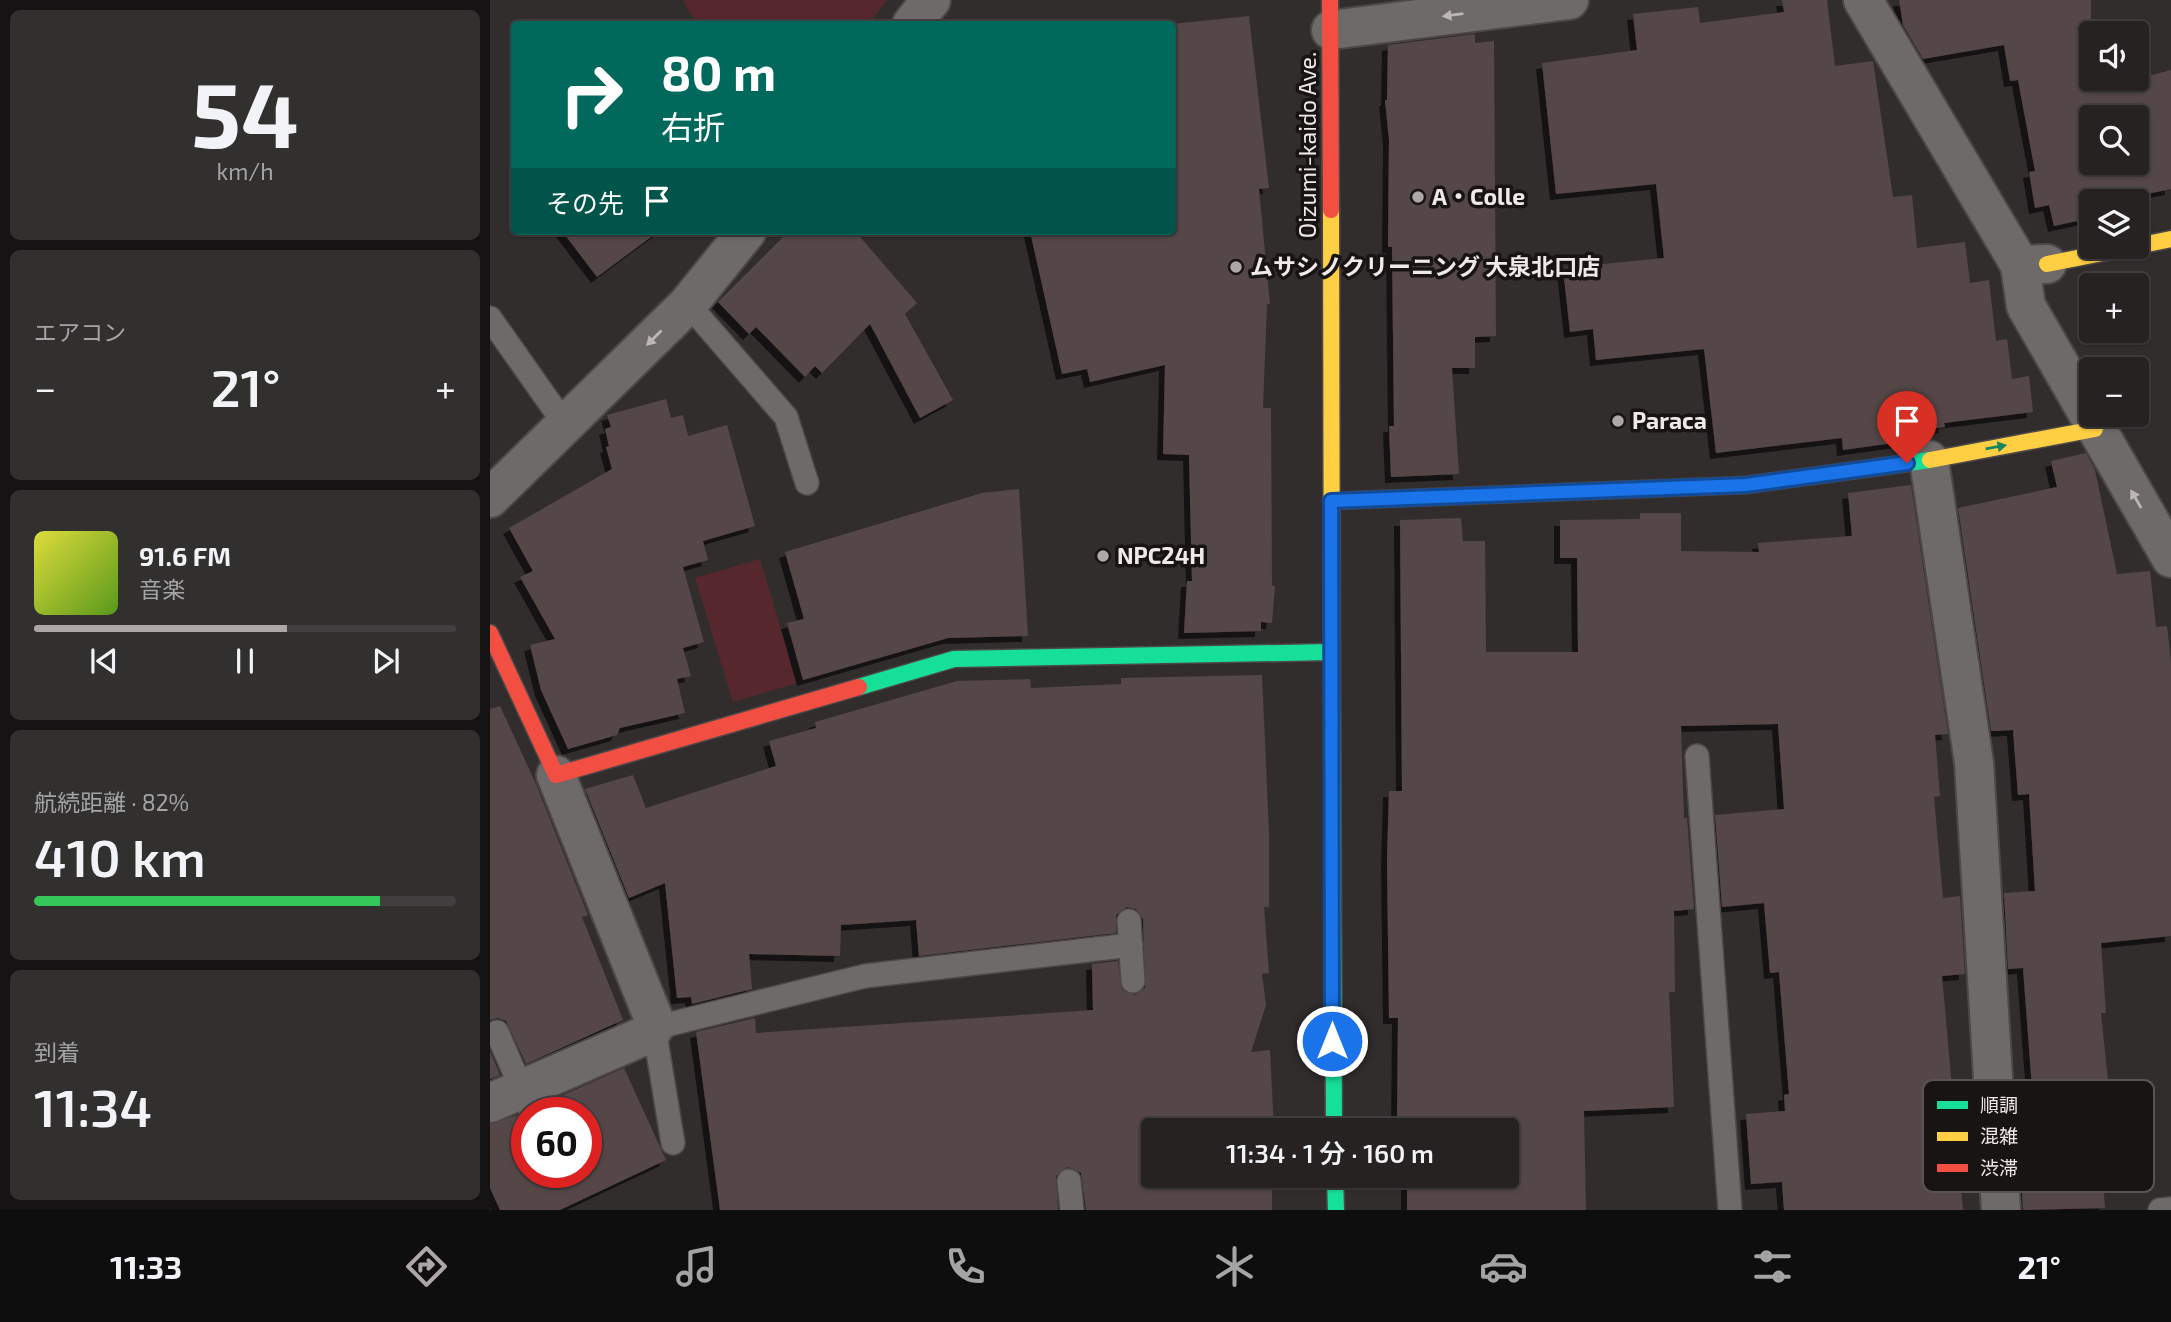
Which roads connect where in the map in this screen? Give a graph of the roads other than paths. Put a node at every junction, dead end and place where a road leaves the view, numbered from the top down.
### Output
1 (931, 0) edge
2 (1569, 0) edge
3 (1863, 0) edge
4 (1330, 15) edge
5 (914, 21) edge
6 (744, 235) edge
7 (2171, 239) edge
8 (2149, 243) edge
9 (2079, 256) edge
10 (2034, 264) junction
11 (688, 304) junction
12 (490, 318) edge
13 (566, 426) junction
14 (2095, 429) junction
15 (1929, 460) junction
16 (807, 484) dead end
17 (490, 498) edge
18 (1331, 501) junction
19 (2171, 558) edge
20 (490, 633) edge
21 (1331, 652) junction
22 (1697, 756) dead end
23 (556, 775) junction
24 (1129, 921) dead end
25 (1130, 944) junction
26 (1133, 981) dead end
27 (654, 1028) junction
28 (497, 1032) dead end
29 (1993, 1080) edge
30 (514, 1097) edge
31 (525, 1097) edge
32 (1334, 1118) edge
33 (673, 1143) dead end
34 (1069, 1181) dead end
35 (1335, 1188) edge
36 (2000, 1192) edge
37 (2171, 1209) edge
38 (1072, 1210) edge
39 (1336, 1210) edge
40 (1730, 1210) edge
41 (2001, 1210) edge
42 (2160, 1210) edge

1 - 5 street
2 -> 4 street
3 - 10 street
4 - 18 street, Oizumi-kaido Ave.
6 - 11 street
7 - 8 street
9 - 10 street
10 - 14 street
11 -> 13 street
11 - 16 lane
12 - 13 lane
13 - 17 street
15 -> 14 street
19 -> 14 street
15 - 18 street
15 - 29 street
18 - 21 street, Oizumi-kaido Ave.
20 - 23 street
21 - 23 street
21 - 32 street, Oizumi-kaido Ave.
22 - 40 lane
23 - 27 street
24 - 25 lane
25 - 26 lane
25 - 27 lane
27 - 31 street
27 - 33 lane
28 - 30 lane
34 - 38 lane
35 - 39 street
36 - 41 street
37 - 42 lane

